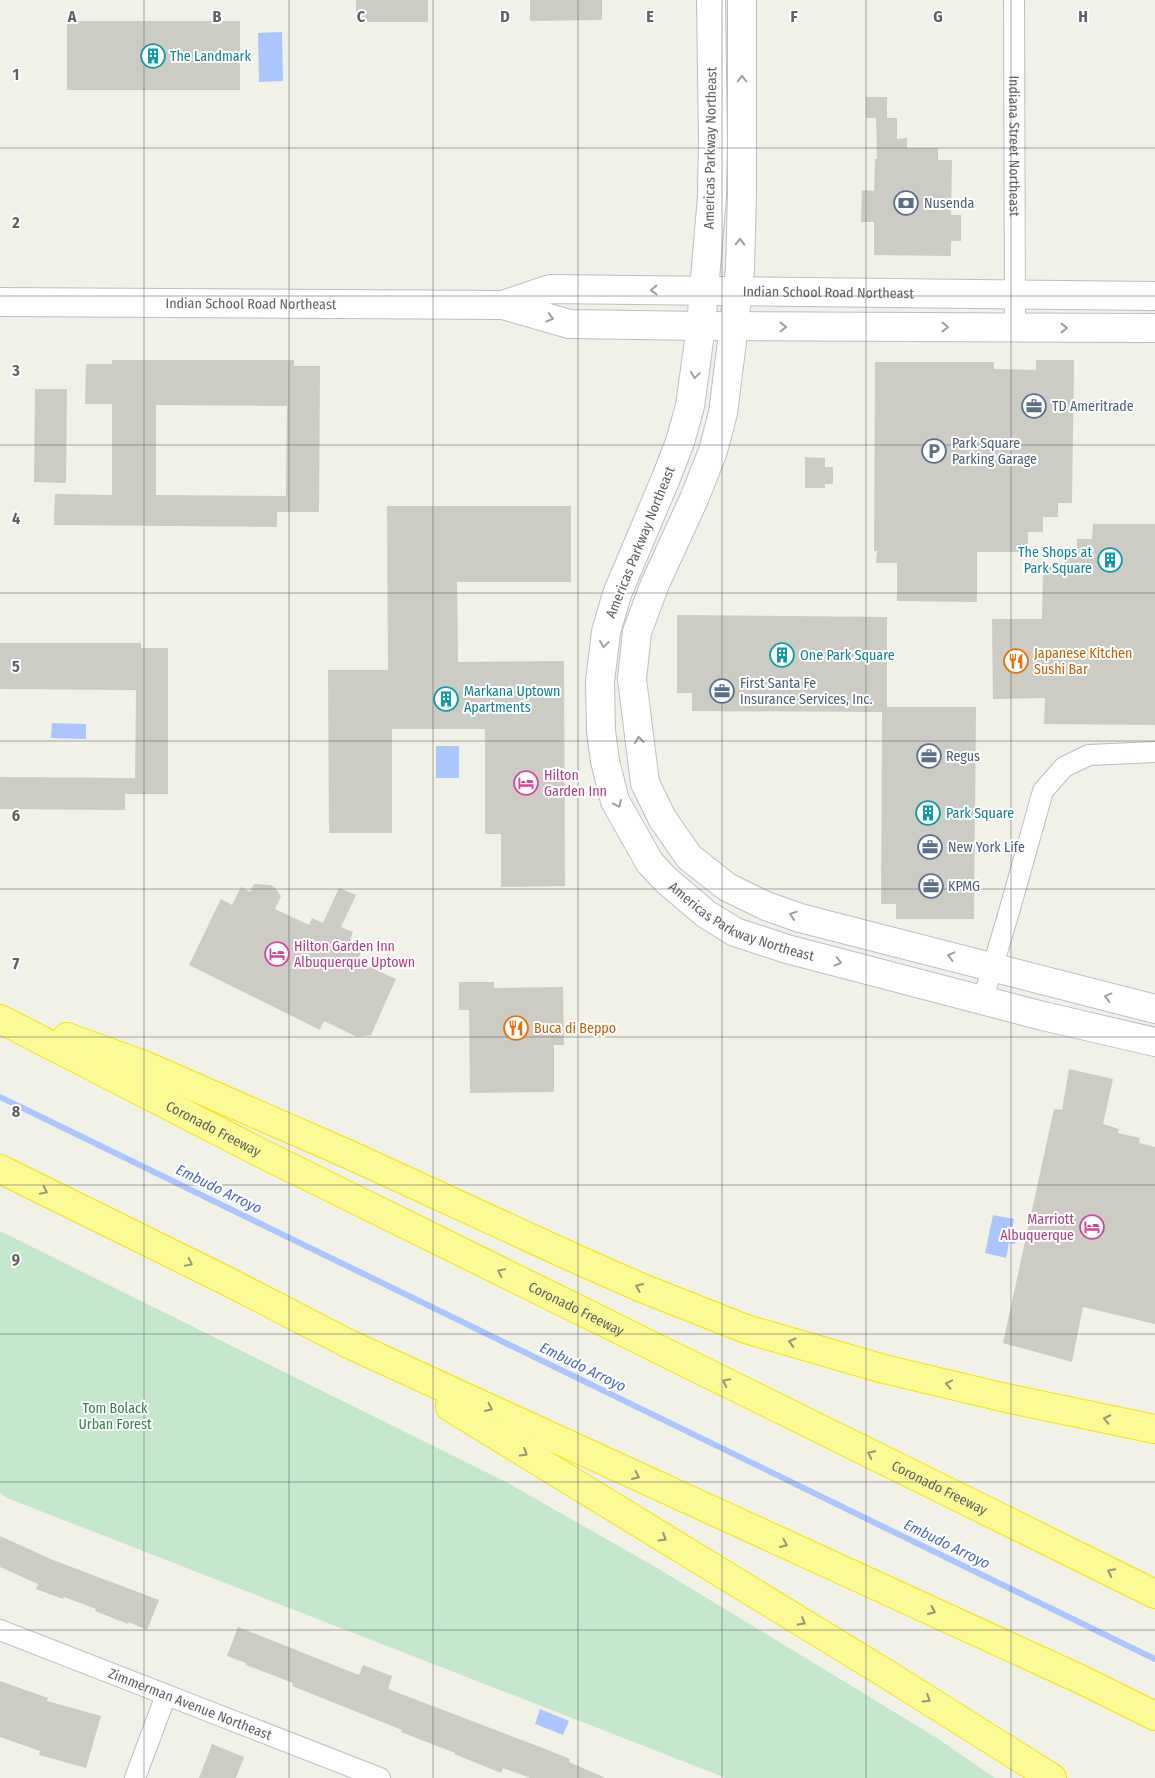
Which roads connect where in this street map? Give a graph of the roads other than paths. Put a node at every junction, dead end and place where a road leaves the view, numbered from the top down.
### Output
1 (711, 0) edge
2 (742, 0) edge
3 (1014, 0) edge
4 (703, 290) junction
5 (738, 290) junction
6 (1016, 294) junction
7 (1155, 296) edge
8 (0, 302) edge
9 (503, 305) junction
10 (701, 326) junction
11 (734, 326) junction
12 (1015, 328) junction
13 (1155, 328) edge
14 (1155, 752) edge
15 (992, 966) junction
16 (983, 1000) junction
17 (1155, 1009) edge
18 (0, 1014) edge
19 (0, 1019) edge
20 (1155, 1042) edge
21 (0, 1169) edge
22 (349, 1344) junction
23 (1155, 1430) edge
24 (1155, 1594) edge
25 (0, 1630) edge
26 (166, 1695) junction
27 (1155, 1716) edge
28 (135, 1778) edge
29 (380, 1778) edge
30 (1052, 1778) edge

1 - 4 street, Americas Parkway Northeast
5 -> 2 street, Americas Parkway Northeast
3 - 6 street, Indiana Street Northeast
4 - 5 street, Indian School Road Northeast
4 -> 9 street, Indian School Road Northeast
4 - 10 street, Americas Parkway Northeast
5 - 6 street, Indian School Road Northeast
5 - 11 street, Americas Parkway Northeast
6 - 7 street, Indian School Road Northeast
6 - 12 street, Indiana Street Northeast
8 - 9 street, Indian School Road Northeast
9 -> 10 street, Indian School Road Northeast
10 - 11 street, Indian School Road Northeast
10 -> 16 street, Americas Parkway Northeast
11 -> 12 street, Indian School Road Northeast
15 -> 11 street, Americas Parkway Northeast
12 -> 13 street, Indian School Road Northeast
14 - 15 street
15 - 16 street
17 -> 15 street, Americas Parkway Northeast
16 - 20 street, Americas Parkway Northeast
23 -> 18 highway
24 -> 19 highway, Coronado Freeway
21 -> 22 highway
22 -> 27 highway
22 -> 30 highway
25 - 26 street, Zimmerman Avenue Northeast
26 - 28 street
26 - 29 street, Zimmerman Avenue Northeast

